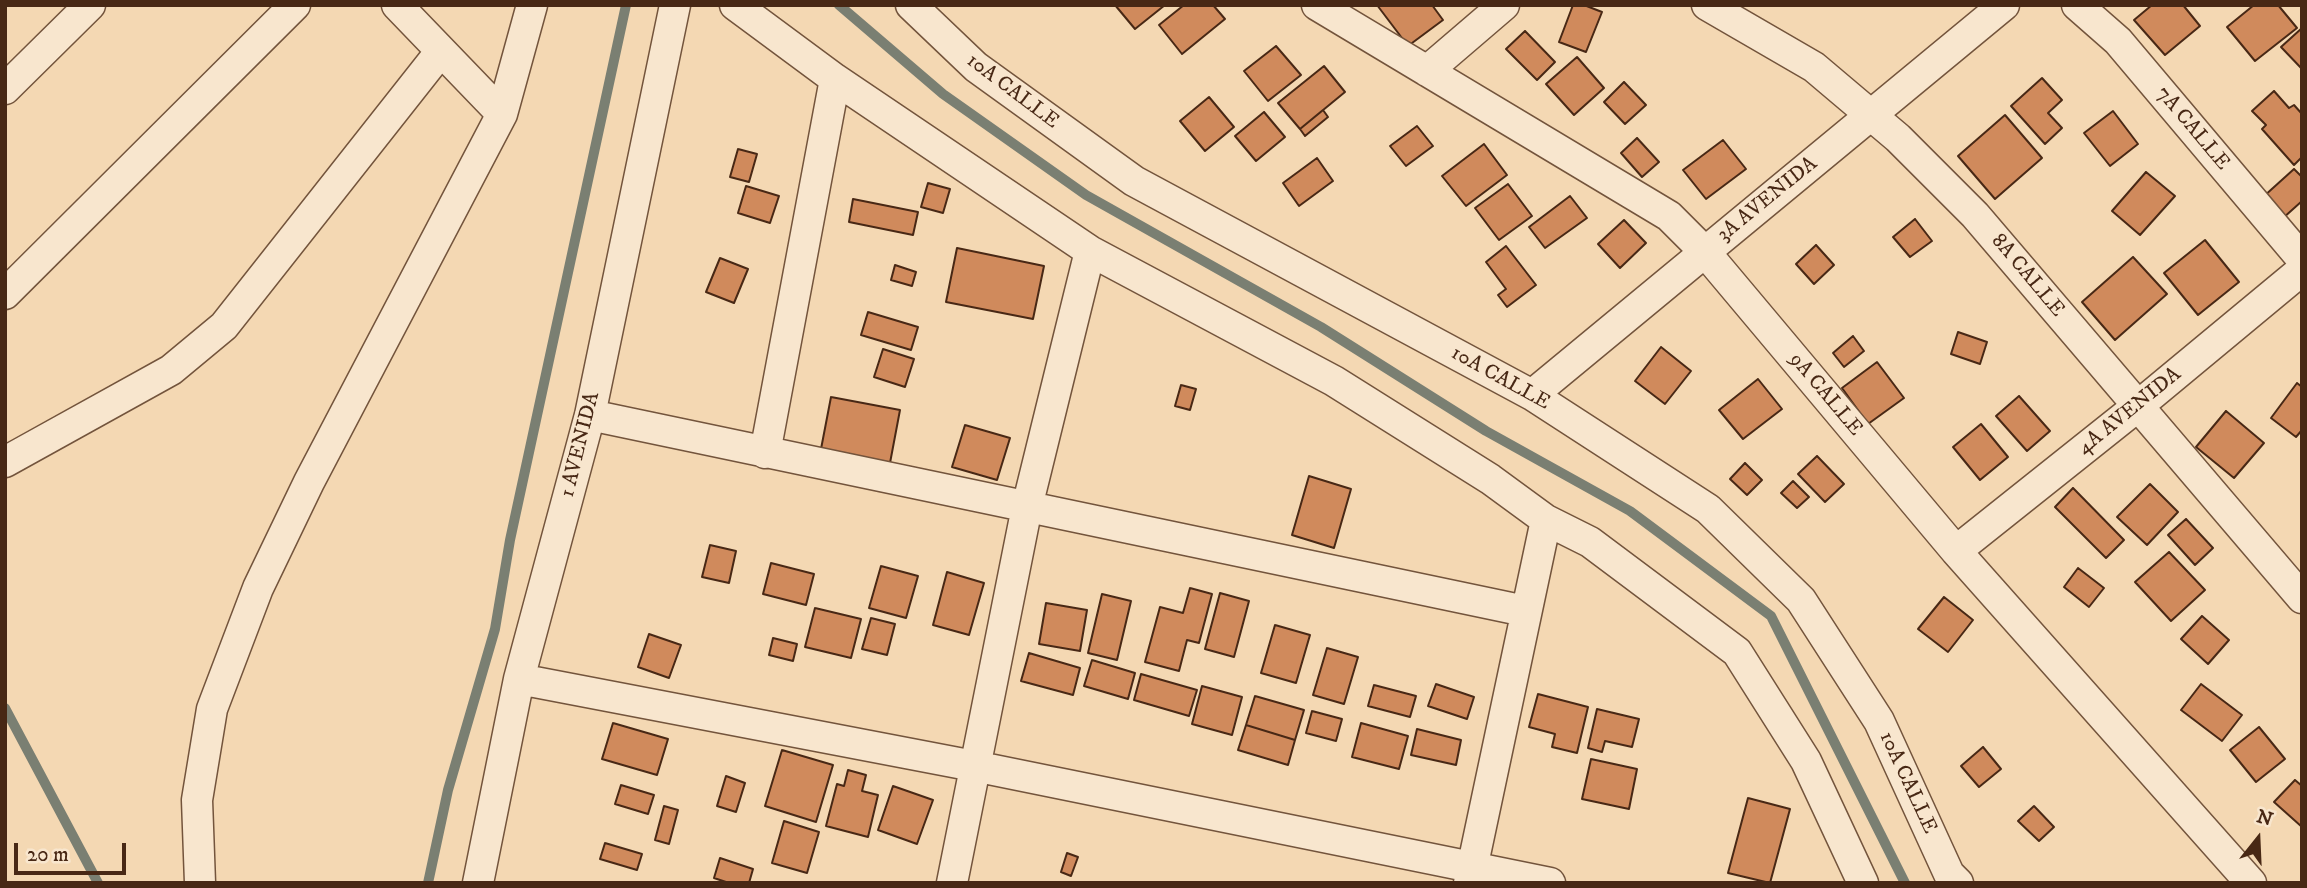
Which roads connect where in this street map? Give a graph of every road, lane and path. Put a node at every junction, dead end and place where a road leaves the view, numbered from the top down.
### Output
1 (90, 5) edge
2 (295, 5) edge
3 (397, 5) edge
4 (531, 5) edge
5 (675, 5) edge
6 (735, 5) edge
7 (911, 5) edge
8 (1317, 5) edge
9 (1504, 5) edge
10 (1707, 5) edge
11 (2004, 5) edge
12 (2077, 5) edge
13 (441, 51) junction
14 (1427, 71) junction
15 (835, 79) junction
16 (5, 89) edge
17 (502, 114) junction
18 (1871, 115) junction
19 (1090, 251) junction
20 (1705, 252) junction
21 (2302, 259) edge
22 (2302, 270) edge
23 (5, 294) edge
24 (1532, 395) junction
25 (2138, 406) junction
26 (590, 415) junction
27 (765, 453) junction
28 (5, 462) edge
29 (1027, 508) junction
30 (1546, 520) junction
31 (1956, 551) junction
32 (2302, 598) edge
33 (1525, 611) junction
34 (520, 679) junction
35 (974, 766) junction
36 (1470, 875) edge
37 (1953, 880) edge
38 (200, 883) edge
39 (478, 883) edge
40 (951, 883) edge
41 (1550, 883) edge
42 (1863, 883) edge
43 (2250, 883) edge

1 - 16 street
2 - 23 street
3 - 13 street
4 - 17 street
5 - 26 street, 1 AVENIDA
6 - 15 street
7 - 24 street, 10A CALLE
8 - 14 street, 9A CALLE
9 - 14 street
10 - 18 street, 8A CALLE
11 - 18 street, 3A AVENIDA
12 - 21 street, 7A CALLE
13 - 17 street
13 - 28 street
14 - 20 street, 9A CALLE
15 - 19 street
15 - 27 street
17 - 38 street
18 - 20 street, 3A AVENIDA
18 - 25 street, 8A CALLE
19 - 29 street
19 - 30 street
20 - 24 street, 3A AVENIDA
20 - 31 street, 9A CALLE
22 - 25 street, 4A AVENIDA
24 - 37 street, 10A CALLE
25 - 31 street, 4A AVENIDA
25 - 32 street, 8A CALLE
26 - 27 street
26 - 34 street, 1 AVENIDA
27 - 29 street
29 - 33 street
29 - 35 street
30 - 33 street
30 - 42 street
31 - 43 street, 9A CALLE
33 - 36 street
34 - 35 street
34 - 39 street, 1 AVENIDA
35 - 36 street
35 - 40 street
36 - 41 street

